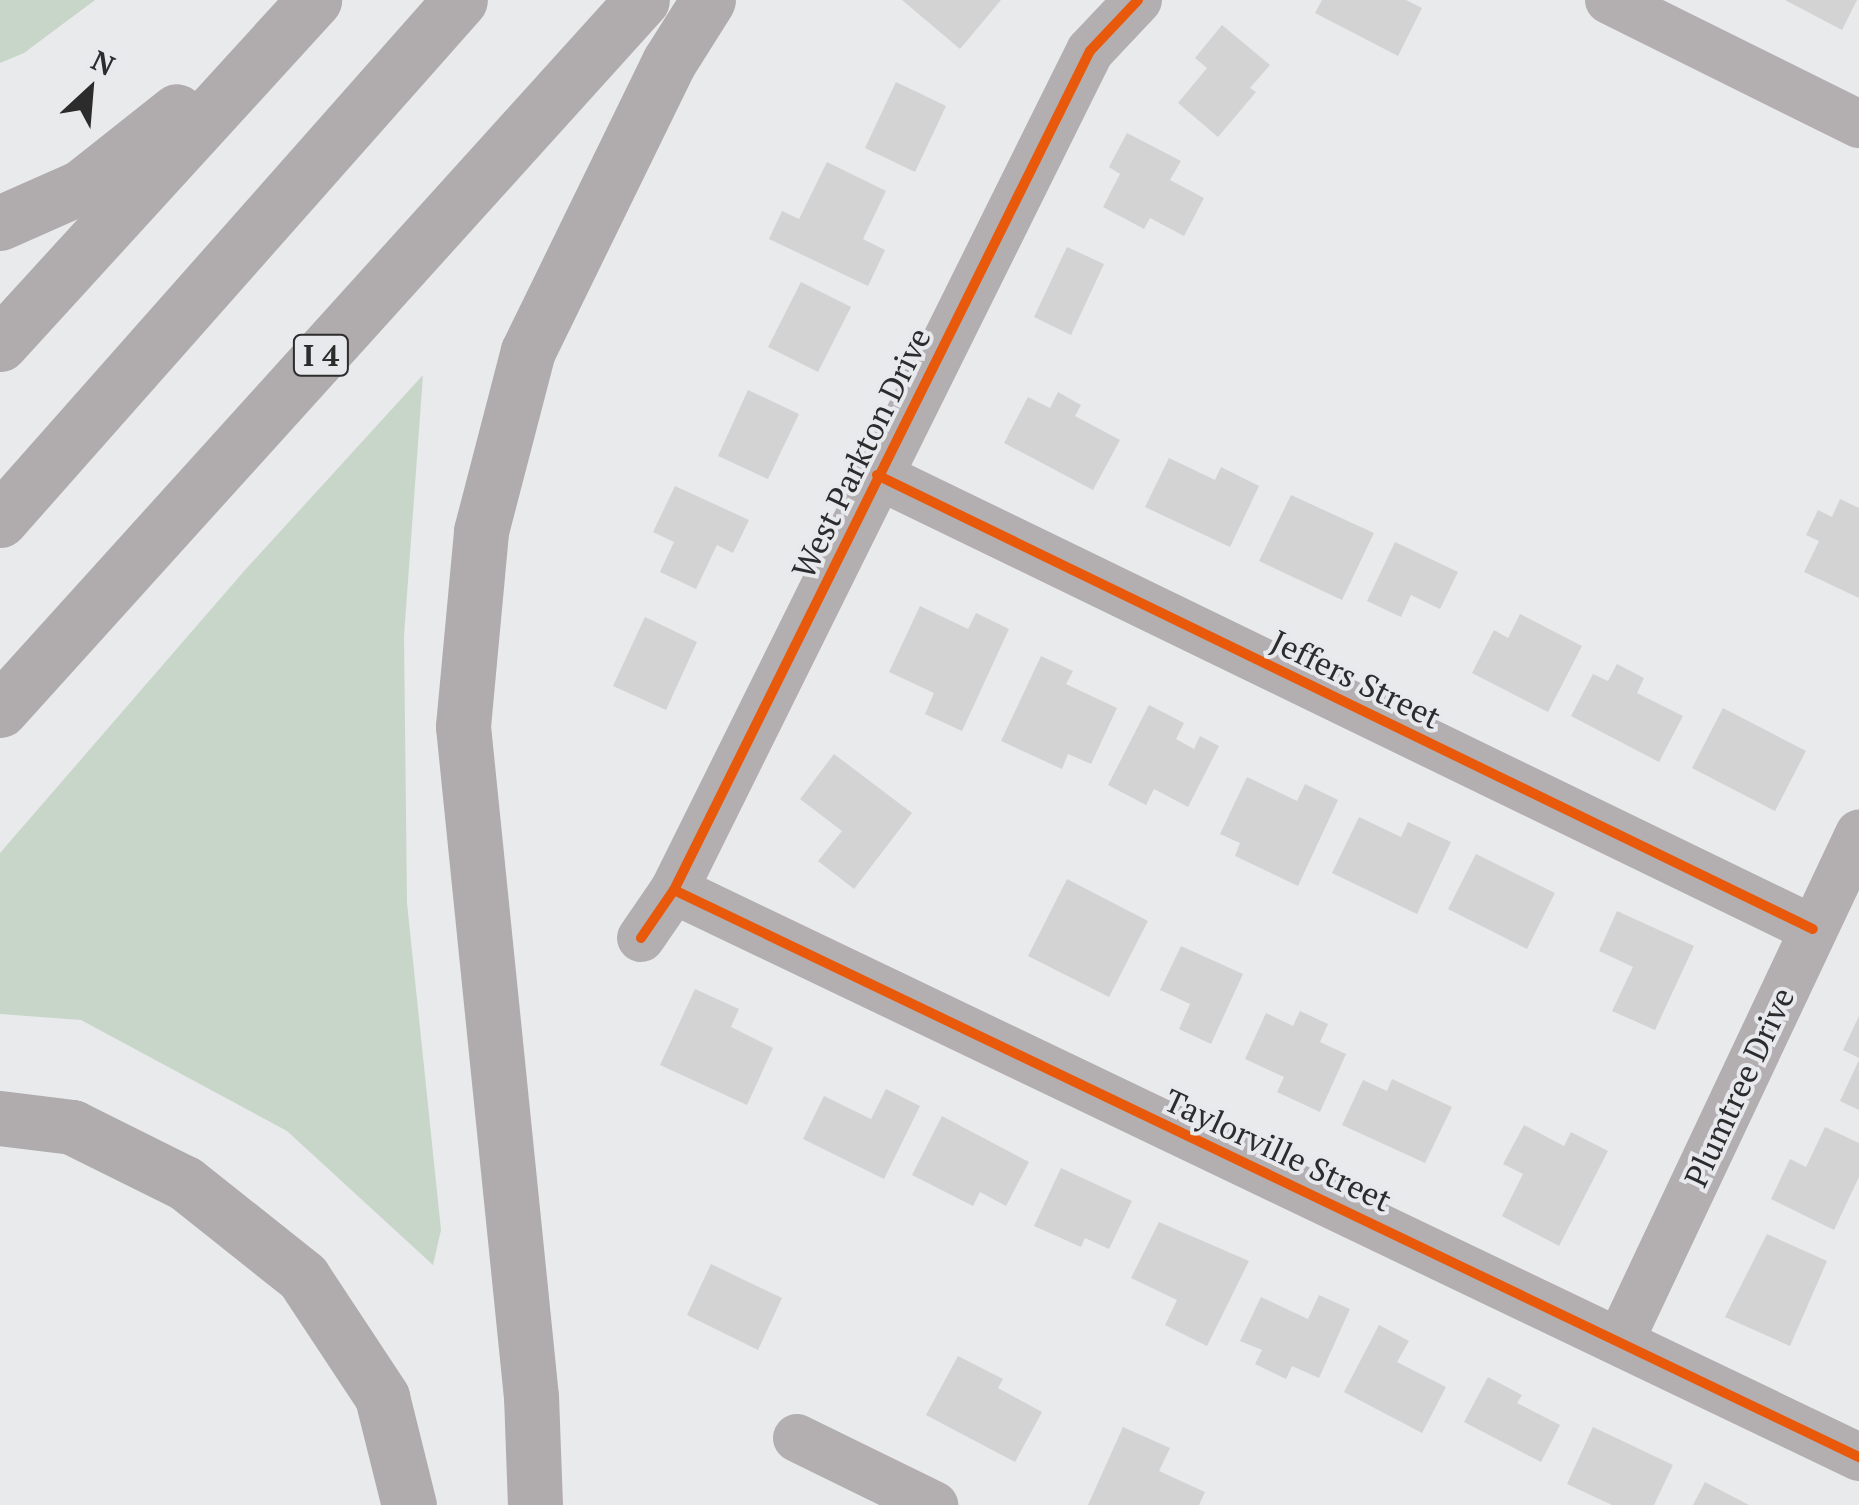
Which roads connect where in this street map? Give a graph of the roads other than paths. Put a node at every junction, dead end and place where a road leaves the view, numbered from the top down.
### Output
1 (460, 0) edge
2 (642, 0) edge
3 (708, 0) edge
4 (1138, 0) edge
5 (1609, 0) edge
6 (307, 7) edge
7 (1859, 124) edge
8 (0, 223) edge
9 (0, 344) edge
10 (876, 475) junction
11 (0, 520) edge
12 (0, 710) edge
13 (1859, 834) edge
14 (674, 890) junction
15 (1813, 929) junction
16 (641, 938) dead end
17 (0, 1118) edge
18 (1620, 1341) junction
19 (796, 1438) dead end
20 (1859, 1457) edge
21 (409, 1505) edge
22 (535, 1505) edge
23 (934, 1505) edge

1 - 11 highway
2 - 12 highway, I 4
3 - 22 highway
4 - 10 street, West Parkton Drive
5 - 7 street
6 - 8 highway
6 - 9 highway
10 - 14 street, West Parkton Drive
10 - 15 street, Jeffers Street
13 - 15 street, Plumtree Drive
14 - 16 street, West Parkton Drive
14 - 18 street, Taylorville Street
15 - 18 street, Plumtree Drive
17 - 21 highway
18 - 20 street, Taylorville Street
19 - 23 street

